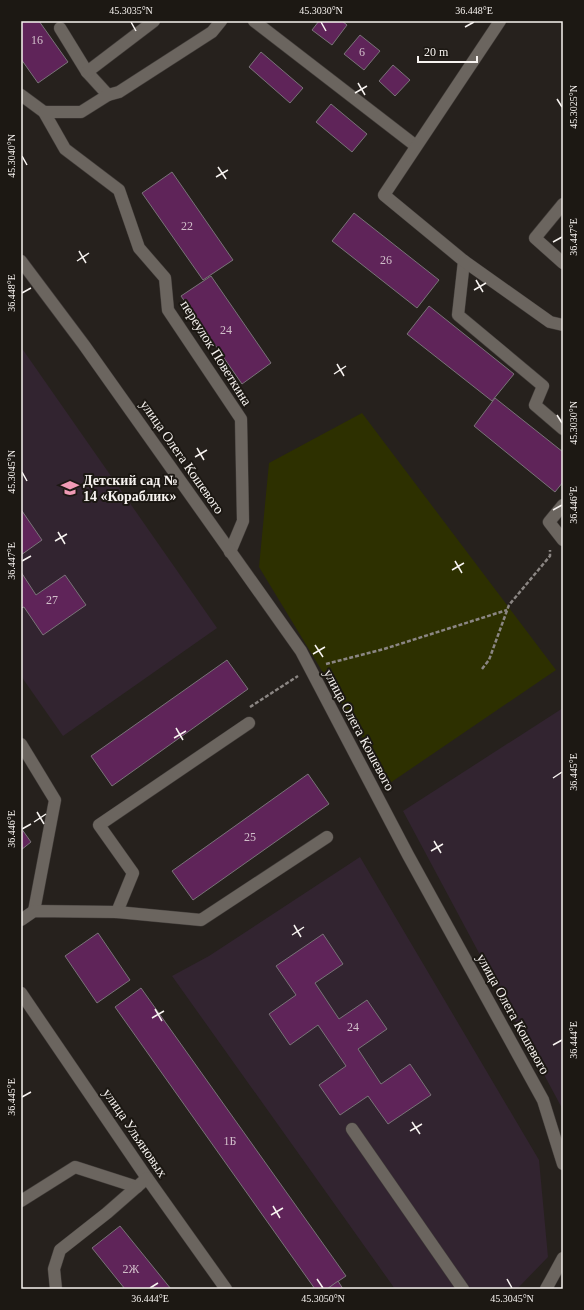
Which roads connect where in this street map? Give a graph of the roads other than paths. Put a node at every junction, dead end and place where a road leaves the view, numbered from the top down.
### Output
1 (154, 21) edge
2 (221, 21) edge
3 (254, 21) edge
4 (500, 21) edge
5 (60, 28) dead end
6 (87, 72) junction
7 (21, 95) edge
8 (108, 95) junction
9 (44, 112) junction
10 (416, 146) junction
11 (563, 204) edge
12 (21, 261) edge
13 (464, 261) junction
14 (563, 263) edge
15 (563, 325) edge
16 (563, 429) edge
17 (563, 505) edge
18 (563, 540) edge
19 (230, 552) junction
20 (249, 723) road end
21 (21, 744) edge
22 (327, 837) dead end
23 (34, 911) junction
24 (116, 912) junction
25 (21, 920) edge
26 (21, 993) edge
27 (352, 1129) dead end
28 (563, 1164) edge
29 (147, 1178) junction
30 (137, 1187) junction
31 (21, 1201) edge
32 (563, 1258) edge
33 (56, 1289) edge
34 (226, 1289) edge
35 (463, 1289) edge
36 (546, 1289) edge

1 - 6 street
2 - 8 street
3 - 10 street
4 - 10 street
5 - 6 street
6 - 8 street
7 - 9 street, переулок Поветкина
8 - 9 street
9 - 19 street, переулок Поветкина
10 - 13 street
11 - 14 street
12 - 19 street, улица Олега Кошевого
13 - 15 street
13 - 16 street
17 - 18 street
19 - 28 street, улица Олега Кошевого
20 - 24 street
21 - 23 street
22 - 24 street
23 - 24 street
23 - 25 street
26 - 29 street, улица Ульяновых
27 - 35 street
29 - 30 street
29 - 34 street, улица Ульяновых
30 - 31 street
30 - 33 street
32 - 36 street

